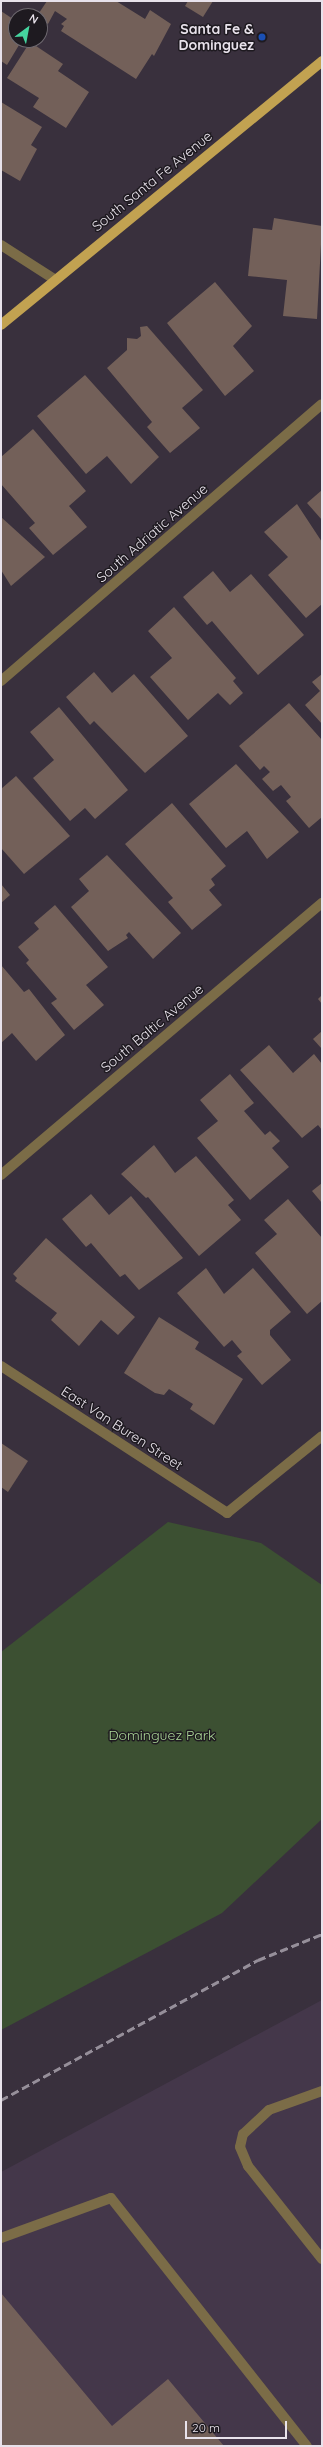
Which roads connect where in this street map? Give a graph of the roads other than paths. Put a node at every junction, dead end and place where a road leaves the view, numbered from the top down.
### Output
1 (322, 60) edge
2 (1, 246) edge
3 (54, 279) junction
4 (1, 325) edge
5 (321, 406) edge
6 (1, 681) edge
7 (322, 903) edge
8 (1, 1175) edge
9 (1, 1366) edge
10 (322, 1436) edge
11 (322, 2091) edge
12 (1, 2238) edge
13 (322, 2259) edge
14 (307, 2446) edge

1 - 3 main road, South Santa Fe Avenue
2 - 3 street
3 - 4 main road, South Santa Fe Avenue
5 - 6 street, South Adriatic Avenue
7 - 8 street, South Baltic Avenue
9 - 10 street, East Van Buren Street
11 - 13 street
12 - 14 street

